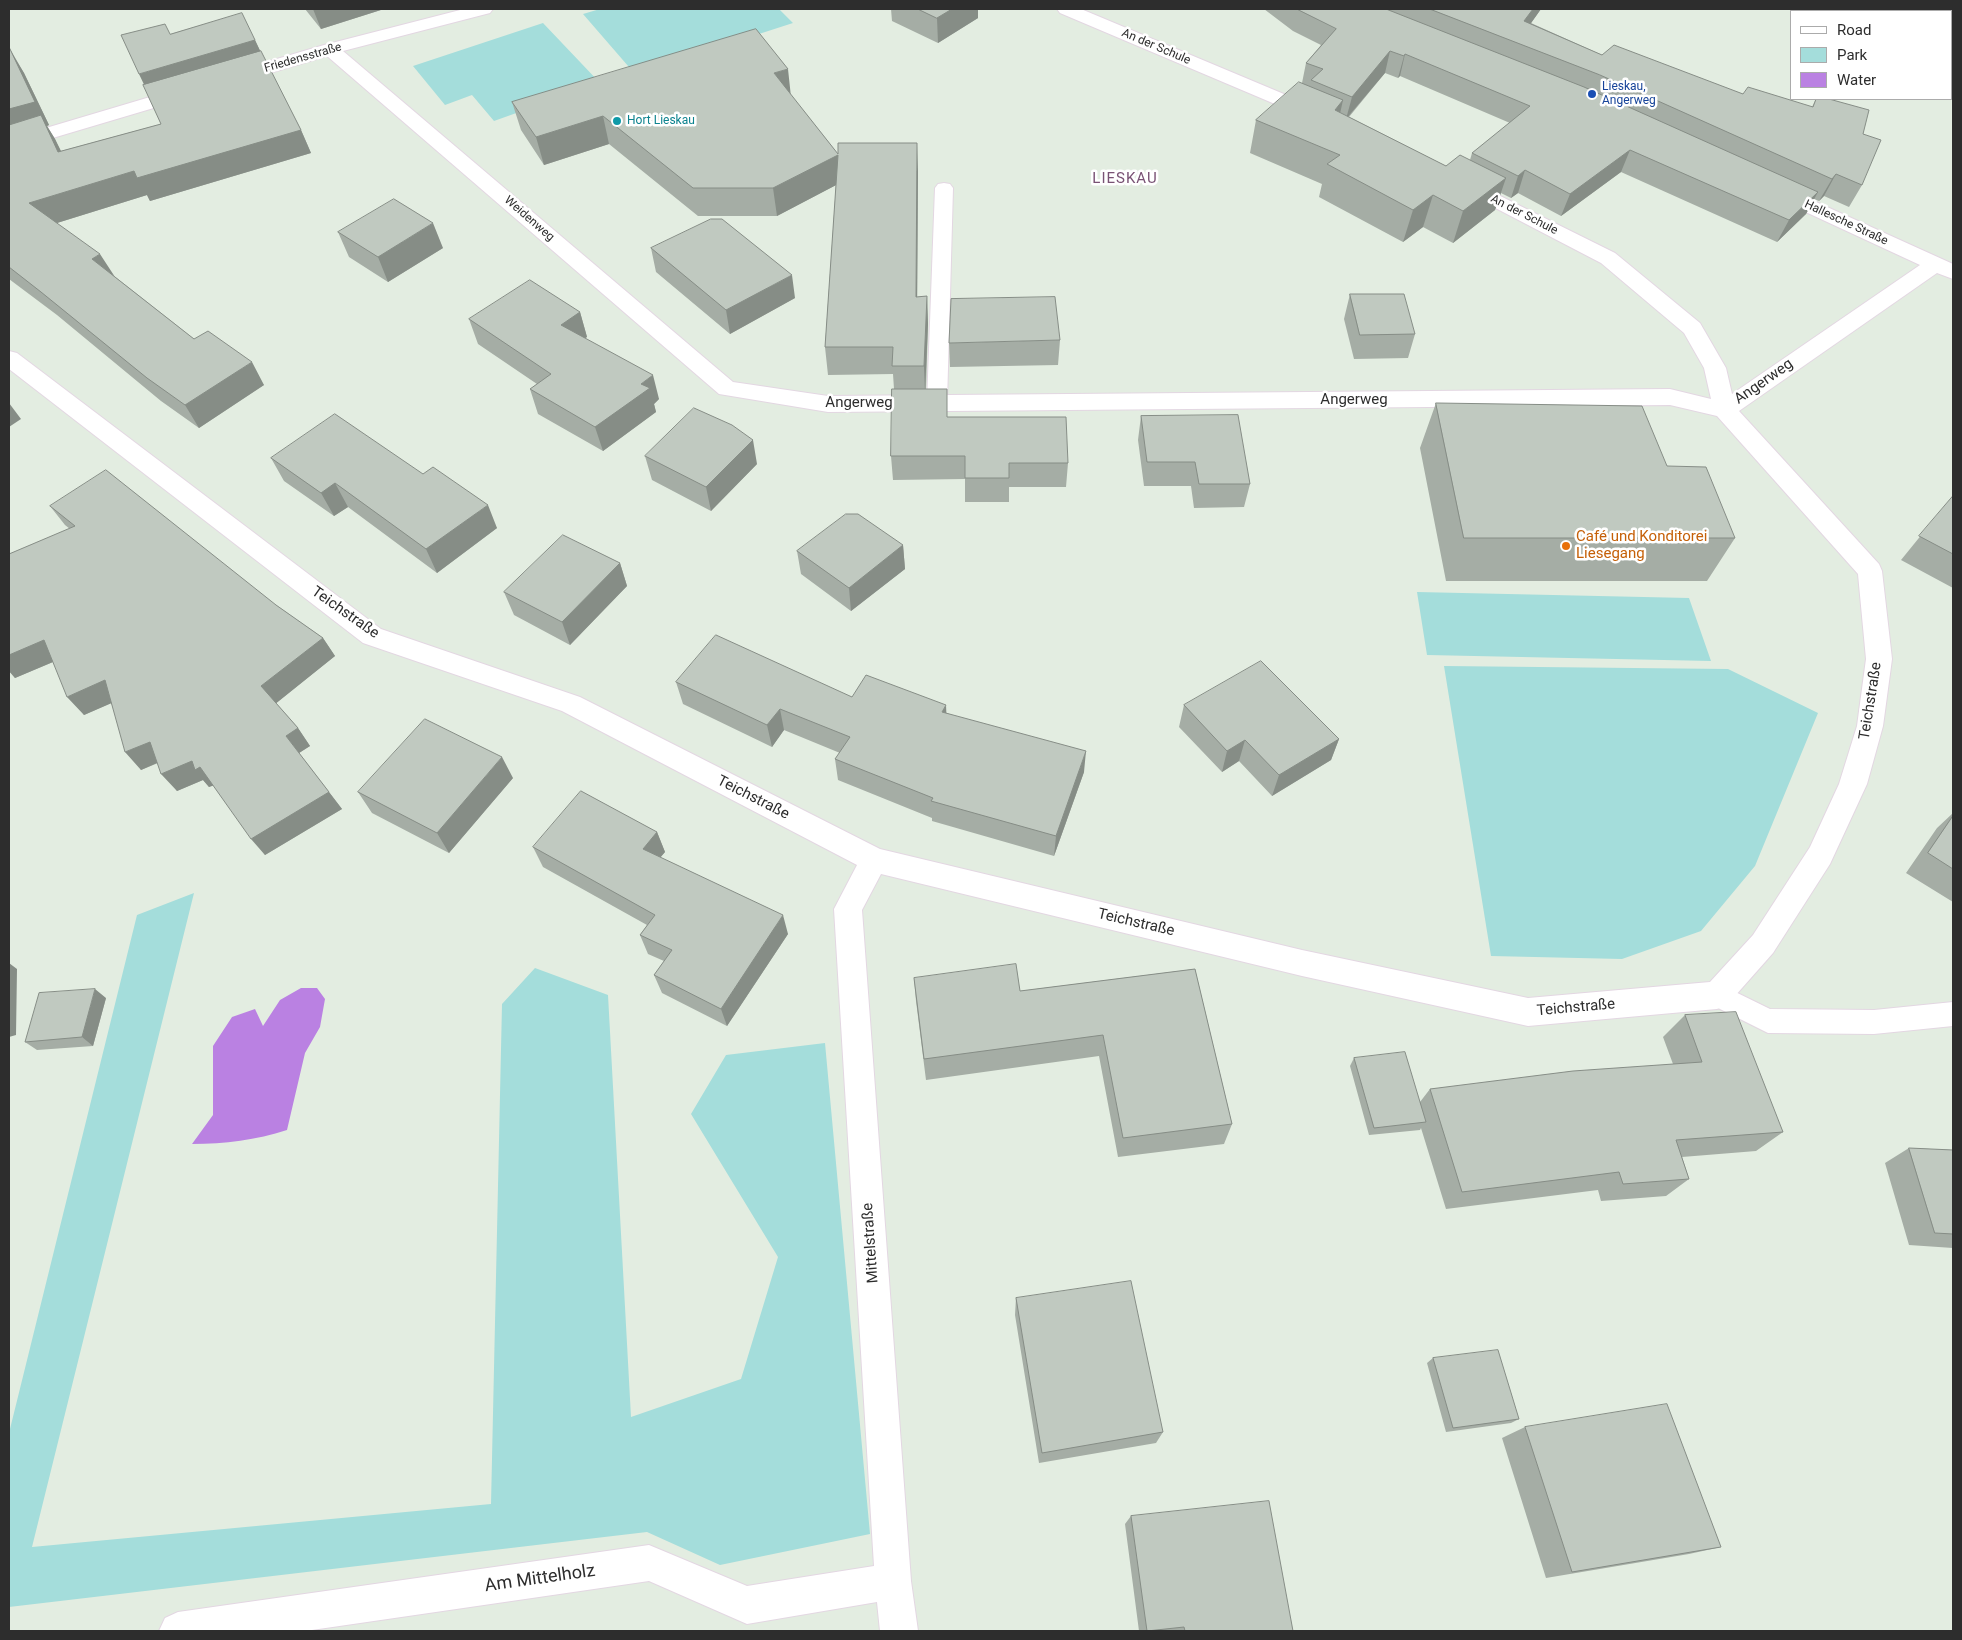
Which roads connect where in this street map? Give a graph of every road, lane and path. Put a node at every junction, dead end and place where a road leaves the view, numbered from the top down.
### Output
1 (484, 9) edge
2 (1066, 9) edge
3 (330, 49) junction
4 (1336, 123) edge
5 (9, 145) edge
6 (1452, 178) edge
7 (1763, 184) edge
8 (944, 188) dead end
9 (1944, 268) edge
10 (9, 358) edge
11 (727, 389) joint
12 (937, 403) junction
13 (1725, 410) junction
14 (874, 860) junction
15 (1717, 995) junction
16 (1953, 1014) edge
17 (894, 1581) junction
18 (178, 1631) edge
19 (899, 1631) edge

1 - 3 street, Friedensstraße
2 - 4 street, An der Schule
3 - 5 street, Friedensstraße
3 - 11 street, Weidenweg
6 - 13 street, An der Schule
7 - 9 street, Hallesche Straße
8 - 12 lane
9 - 13 street, Angerweg
10 - 14 street, Teichstraße
11 - 12 street, Angerweg
12 - 13 street, Angerweg
13 - 15 street, Teichstraße
14 - 15 street, Teichstraße
14 - 17 street, Mittelstraße
15 - 16 lane
17 - 18 street, Am Mittelholz
17 - 19 street, Mittelstraße

